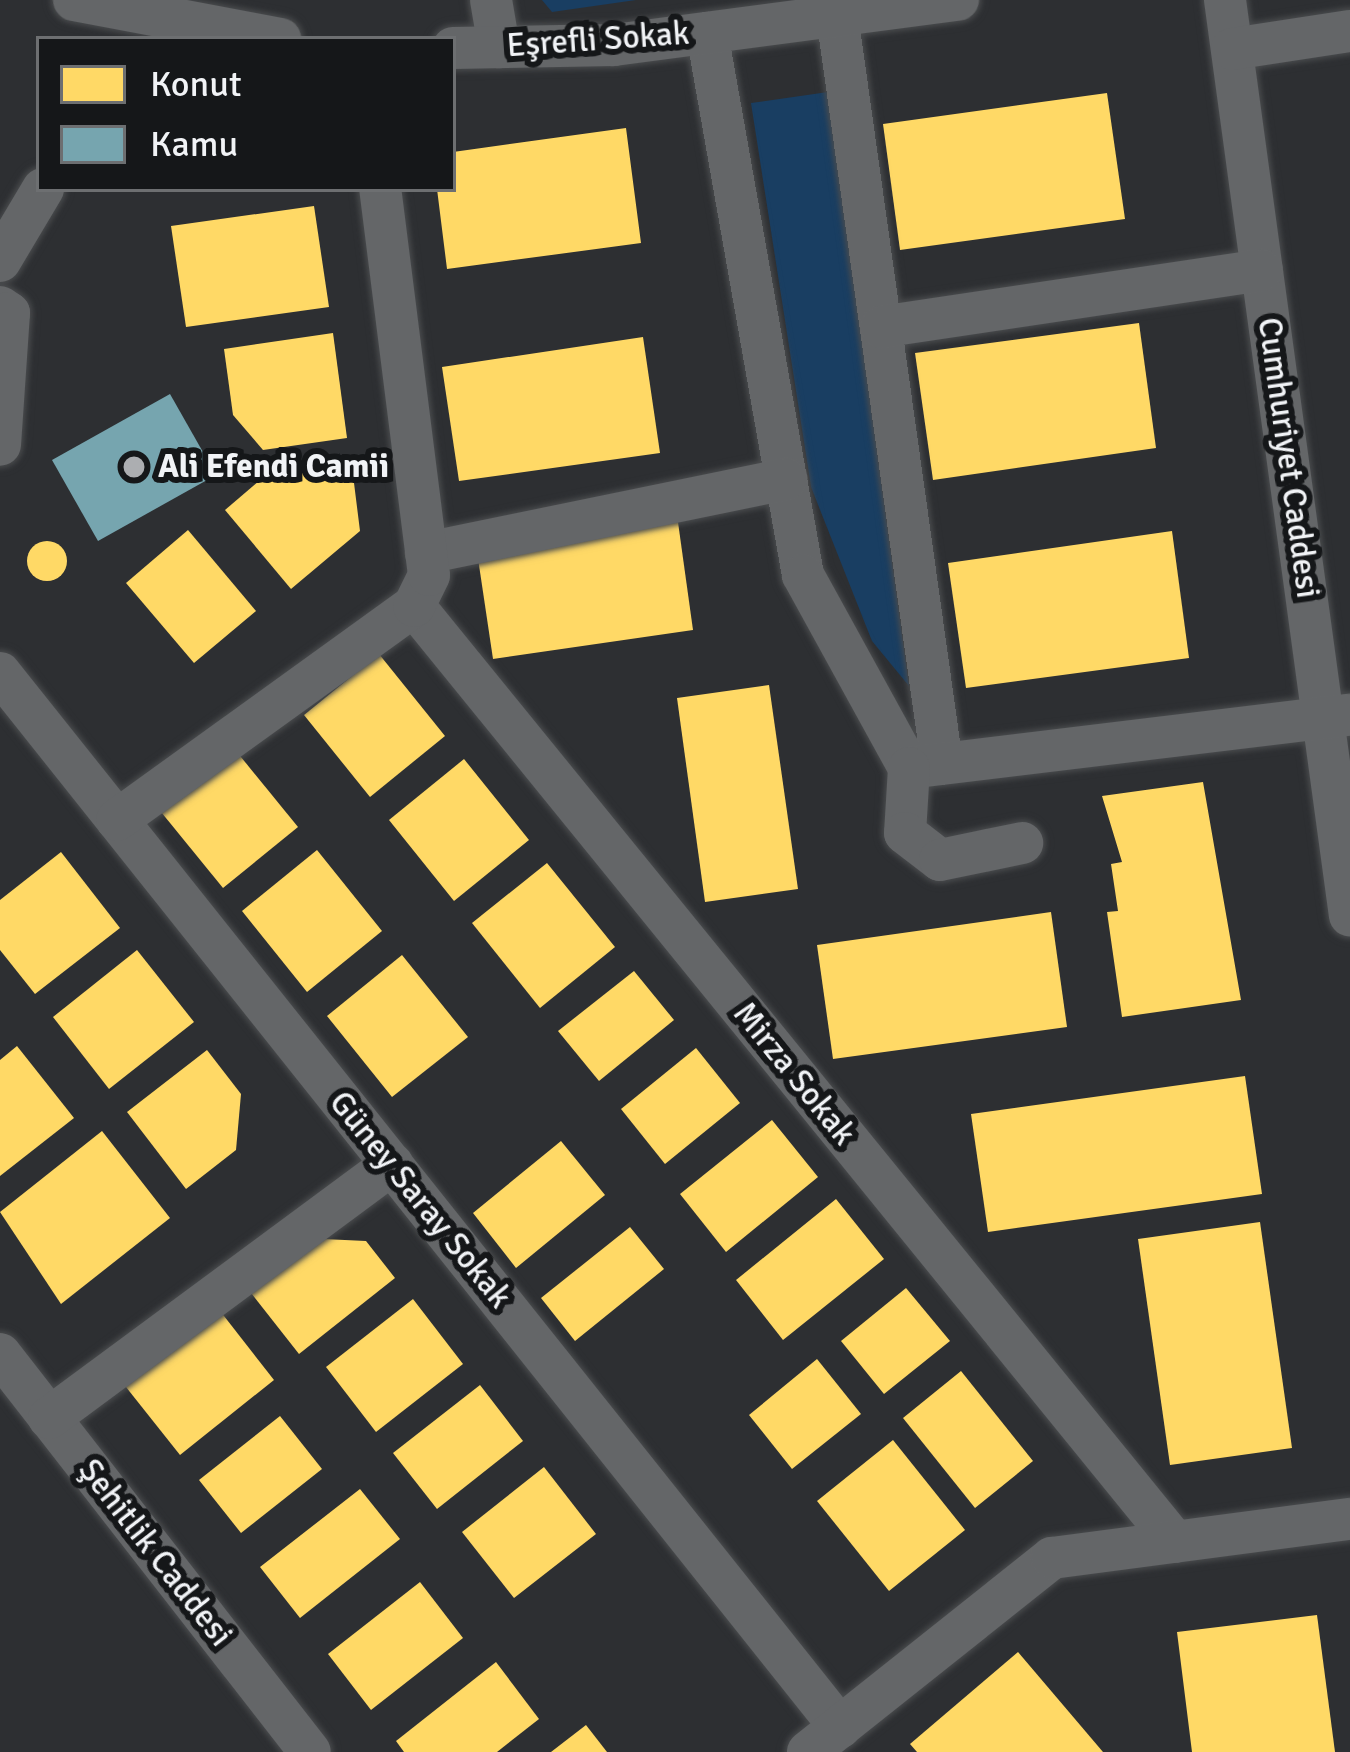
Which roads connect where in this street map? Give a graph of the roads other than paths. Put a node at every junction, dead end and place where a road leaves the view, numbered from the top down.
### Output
1 (491, 0) edge
2 (958, 0) edge
3 (1226, 0) edge
4 (97, 12) edge
5 (837, 15) junction
6 (1350, 31) edge
7 (707, 32) junction
8 (260, 36) edge
9 (499, 47) junction
10 (456, 48) edge
11 (1232, 49) junction
12 (41, 192) edge
13 (380, 192) edge
14 (0, 261) edge
15 (1262, 270) junction
16 (0, 307) edge
17 (881, 327) junction
18 (0, 445) edge
19 (786, 479) junction
20 (426, 553) junction
21 (414, 606) junction
22 (0, 673) edge
23 (1337, 717) edge
24 (926, 766) junction
25 (117, 820) junction
26 (1022, 843) dead end
27 (1350, 916) edge
28 (392, 1164) junction
29 (0, 1354) edge
30 (50, 1418) junction
31 (1350, 1519) edge
32 (1175, 1542) junction
33 (824, 1739) edge
34 (310, 1752) edge

1 - 9 street
2 - 5 street, Eşrefli Sokak
3 - 11 street, Cumhuriyet Caddesi
4 - 8 street
5 - 7 street, Eşrefli Sokak
5 - 17 street
6 - 11 street
7 - 9 street, Eşrefli Sokak
7 - 19 street
9 - 10 street, Eşrefli Sokak
11 - 15 street, Cumhuriyet Caddesi
12 - 14 street
13 - 20 street
15 - 17 street
15 - 23 street, Cumhuriyet Caddesi
16 - 18 street
17 - 24 street
19 - 20 street
19 - 24 street
20 - 21 street
21 - 25 street
21 - 32 street, Mirza Sokak
22 - 25 street, Güney Saray Sokak
23 - 24 street
23 - 27 street, Cumhuriyet Caddesi
24 - 26 street
25 - 28 street, Güney Saray Sokak
28 - 30 street
28 - 33 street, Güney Saray Sokak
29 - 30 street, Şehitlik Caddesi
30 - 34 street, Şehitlik Caddesi
31 - 32 street
32 - 33 street

